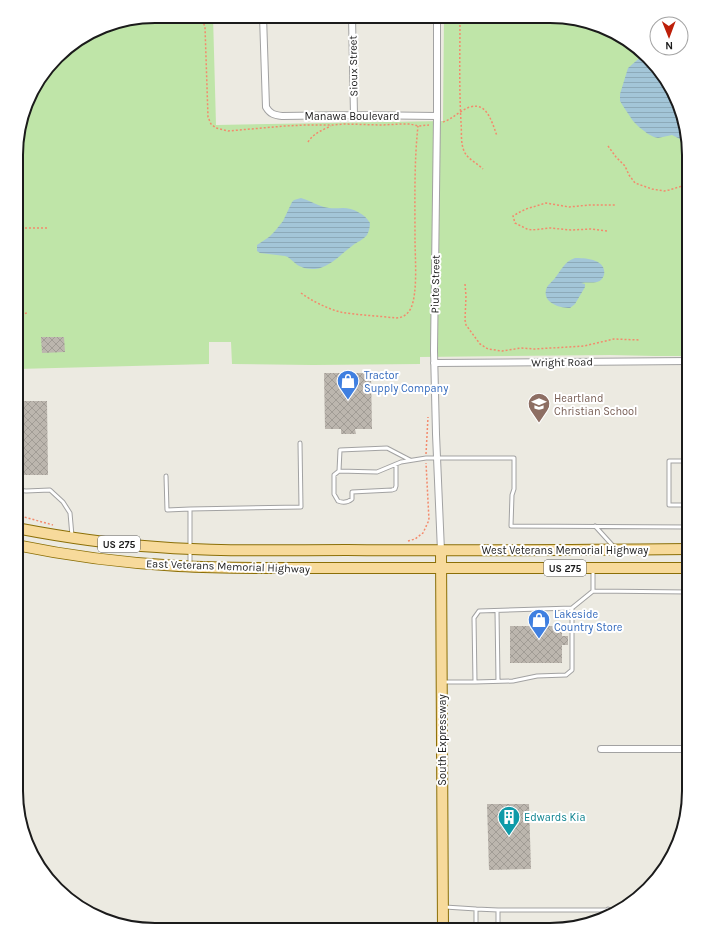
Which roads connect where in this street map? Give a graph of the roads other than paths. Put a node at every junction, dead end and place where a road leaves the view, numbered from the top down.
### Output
1 (262, 23) edge
2 (352, 23) edge
3 (437, 23) edge
4 (354, 115) junction
5 (437, 116) junction
6 (682, 361) edge
7 (434, 364) junction
8 (300, 443) dead end
9 (437, 458) junction
10 (410, 460) junction
11 (682, 461) edge
12 (396, 464) junction
13 (339, 471) junction
14 (166, 476) dead end
15 (23, 491) edge
16 (682, 505) edge
17 (190, 509) junction
18 (595, 526) junction
19 (682, 527) edge
20 (23, 529) edge
21 (72, 538) junction
22 (23, 546) edge
23 (191, 549) junction
24 (682, 549) edge
25 (617, 550) junction
26 (441, 551) junction
27 (190, 566) junction
28 (593, 568) junction
29 (682, 568) edge
30 (441, 569) junction
31 (593, 591) junction
32 (682, 592) edge
33 (572, 608) junction
34 (497, 611) junction
35 (498, 681) junction
36 (442, 682) junction
37 (475, 682) junction
38 (601, 749) dead end
39 (682, 749) edge
40 (443, 907) junction
41 (476, 909) junction
42 (608, 909) edge
43 (498, 910) junction
44 (443, 923) edge
45 (476, 923) edge
46 (498, 923) edge

1 - 4 street, Manawa Boulevard
2 - 4 street, Sioux Street
3 - 5 street, Piute Street
4 - 5 street, Manawa Boulevard
5 - 7 street, Piute Street
6 - 7 street, Wright Road
7 - 9 street, Piute Street
8 - 17 lane
9 - 10 lane
9 - 18 lane
9 - 26 street, Piute Street
10 - 12 lane
10 - 13 lane
11 - 16 lane
12 - 13 lane
12 - 13 lane
14 - 17 lane
15 - 21 lane
17 - 23 lane
18 - 19 lane
18 - 25 lane
20 - 21 main road, East Veterans Memorial Highway / US 275
21 - 23 main road, East Veterans Memorial Highway / US 275
22 - 27 main road, East Veterans Memorial Highway / US 275
23 - 26 main road, East Veterans Memorial Highway / US 275
23 - 27 lane
24 - 25 main road, West Veterans Memorial Highway / US 275
25 - 26 main road, West Veterans Memorial Highway / US 275
26 - 30 main road, South Expressway
27 - 30 main road, East Veterans Memorial Highway / US 275
28 - 29 main road, West Veterans Memorial Highway / US 275
28 - 30 main road, West Veterans Memorial Highway / US 275
28 - 31 lane
30 - 36 main road, South Expressway
31 - 32 lane
31 - 33 lane
33 - 34 lane
33 - 35 lane
34 - 35 lane
34 - 37 lane
35 - 37 lane
36 - 37 lane
36 - 40 main road, South Expressway
38 - 39 street
40 - 41 lane
40 - 44 main road, South Expressway
41 - 43 lane
41 - 45 lane
42 - 43 lane
43 - 46 lane

